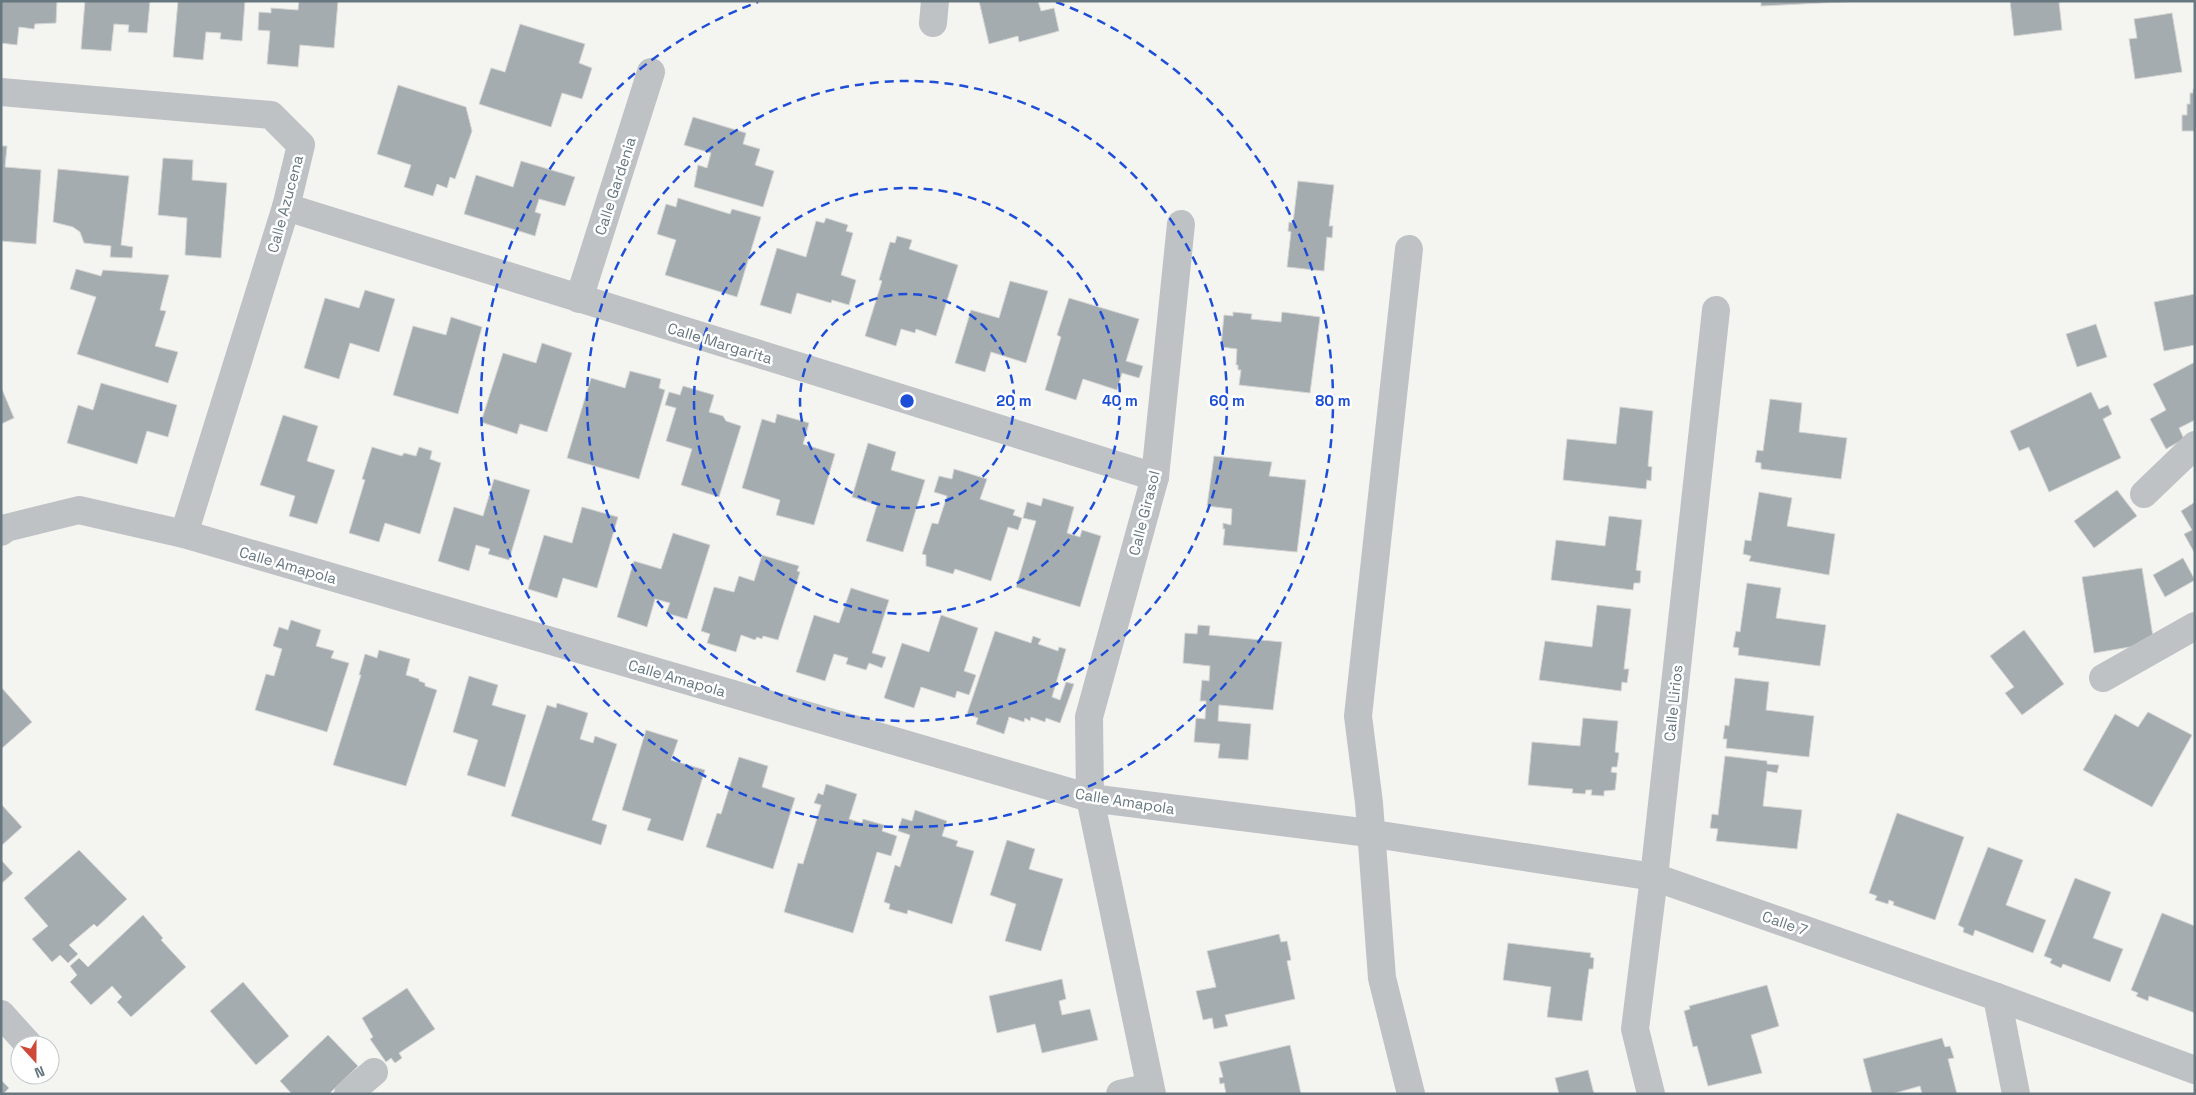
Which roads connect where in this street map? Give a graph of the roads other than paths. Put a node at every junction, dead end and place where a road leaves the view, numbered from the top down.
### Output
1 (651, 72) dead end
2 (1, 92) edge
3 (286, 207) junction
4 (1181, 224) dead end
5 (1409, 249) dead end
6 (579, 299) junction
7 (1716, 310) dead end
8 (2195, 445) edge
9 (1155, 477) junction
10 (2144, 494) dead end
11 (1, 532) edge
12 (184, 534) junction
13 (2195, 626) edge
14 (2103, 678) dead end
15 (1090, 798) junction
16 (1366, 833) junction
17 (1654, 877) junction
18 (1997, 997) junction
19 (1, 1014) edge
20 (20, 1035) edge
21 (2195, 1070) edge
22 (374, 1072) dead end
23 (1151, 1090) edge
24 (348, 1094) edge
25 (1120, 1094) edge
26 (1411, 1094) edge
27 (1651, 1094) edge
28 (2016, 1094) edge

1 - 6 street, Calle Gardenia
2 - 3 street, Calle Azucena
3 - 6 street, Calle Margarita
3 - 12 street, Calle Azucena
4 - 9 street, Calle Girasol
5 - 16 street
6 - 9 street, Calle Margarita
7 - 17 street, Calle Lirios
8 - 10 street
9 - 15 street, Calle Girasol
11 - 12 street, Calle Amapola
12 - 15 street, Calle Amapola
13 - 14 street
15 - 16 street, Calle Amapola
15 - 23 street, Calle Girasol
16 - 17 street, Calle 7
16 - 26 street
17 - 18 street, Calle 7
17 - 27 street, Calle Lirios
18 - 21 street, Calle 7
18 - 28 street
19 - 20 street
22 - 24 street
23 - 25 street

